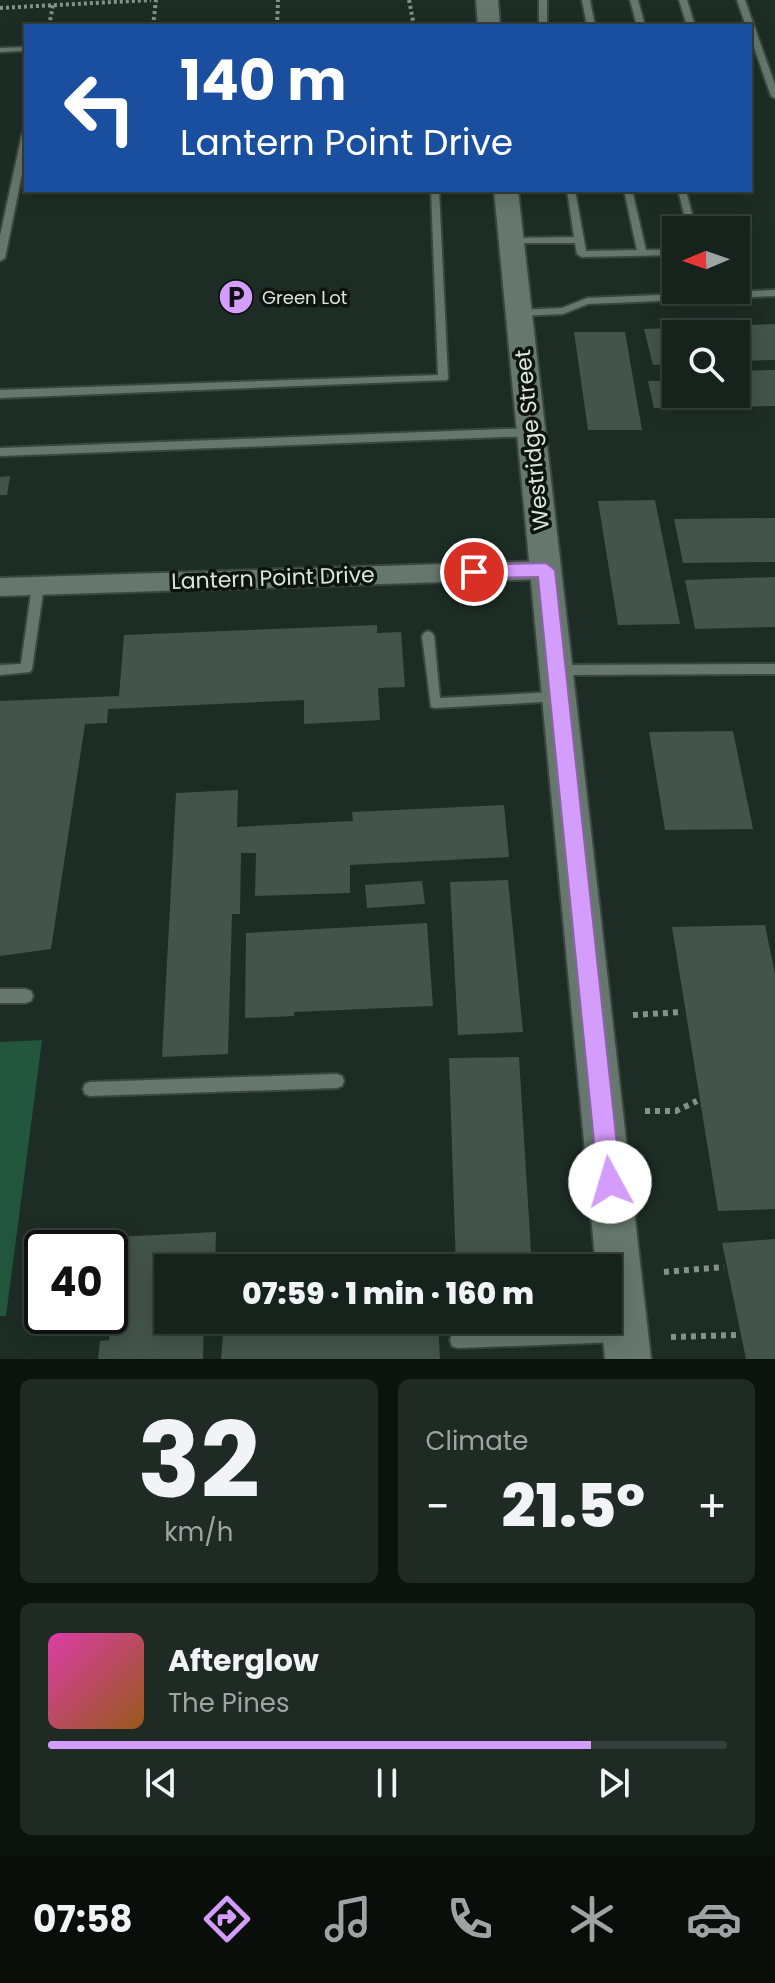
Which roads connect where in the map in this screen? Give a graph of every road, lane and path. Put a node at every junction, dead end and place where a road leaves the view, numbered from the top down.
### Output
1 (153, 0) edge
2 (278, 0) edge
3 (409, 0) edge
4 (487, 0) edge
5 (543, 0) edge
6 (586, 0) edge
7 (634, 0) edge
8 (683, 0) edge
9 (741, 0) edge
10 (53, 5) junction
11 (0, 8) edge
12 (49, 24) edge
13 (153, 24) edge
14 (277, 24) edge
15 (414, 24) edge
16 (489, 24) edge
17 (543, 24) edge
18 (591, 24) edge
19 (640, 24) edge
20 (690, 24) edge
21 (750, 24) edge
22 (752, 31) edge
23 (24, 49) edge
24 (0, 50) edge
25 (775, 96) edge
26 (24, 144) edge
27 (435, 192) edge
28 (506, 192) edge
29 (571, 192) edge
30 (628, 192) edge
31 (682, 192) edge
32 (688, 216) edge
33 (579, 240) junction
34 (512, 241) junction
35 (662, 252) edge
36 (642, 253) junction
37 (0, 258) edge
38 (775, 293) edge
39 (519, 313) junction
40 (0, 394) edge
41 (532, 432) junction
42 (0, 452) edge
43 (546, 570) junction
44 (38, 586) junction
45 (0, 587) edge
46 (428, 636) dead end
47 (775, 669) edge
48 (0, 670) edge
49 (558, 684) junction
50 (0, 996) edge
51 (26, 996) dead end
52 (683, 1012) dead end
53 (633, 1015) dead end
54 (337, 1081) dead end
55 (90, 1089) dead end
56 (697, 1101) dead end
57 (645, 1111) dead end
58 (724, 1267) dead end
59 (664, 1272) dead end
60 (738, 1335) dead end
61 (671, 1337) dead end
62 (458, 1340) dead end
63 (627, 1346) edge

1 - 10 path
1 - 13 path
2 - 14 path
3 - 15 path
4 - 16 street
5 - 17 lane
6 - 18 lane
7 - 19 lane
8 - 20 lane
9 - 21 lane
10 - 11 path
10 - 12 path
22 - 25 lane
23 - 24 lane
26 - 37 lane
27 - 40 lane
28 - 34 street, Westridge Street
29 - 33 lane
30 - 36 lane
31 - 32 lane
33 - 34 lane
33 - 36 lane
34 - 39 street, Westridge Street
35 - 36 lane
38 - 39 lane
39 - 41 street, Westridge Street
41 - 42 lane
41 - 43 street, Westridge Street
43 - 44 street, Lantern Point Drive
43 - 49 street, Westridge Street
44 - 45 street, Lantern Point Drive
44 - 48 lane
46 - 49 lane
47 - 49 lane
49 - 63 street, Westridge Street
50 - 51 lane
52 - 53 path
54 - 55 lane
56 - 57 path
58 - 59 path
60 - 61 path
62 - 63 lane

